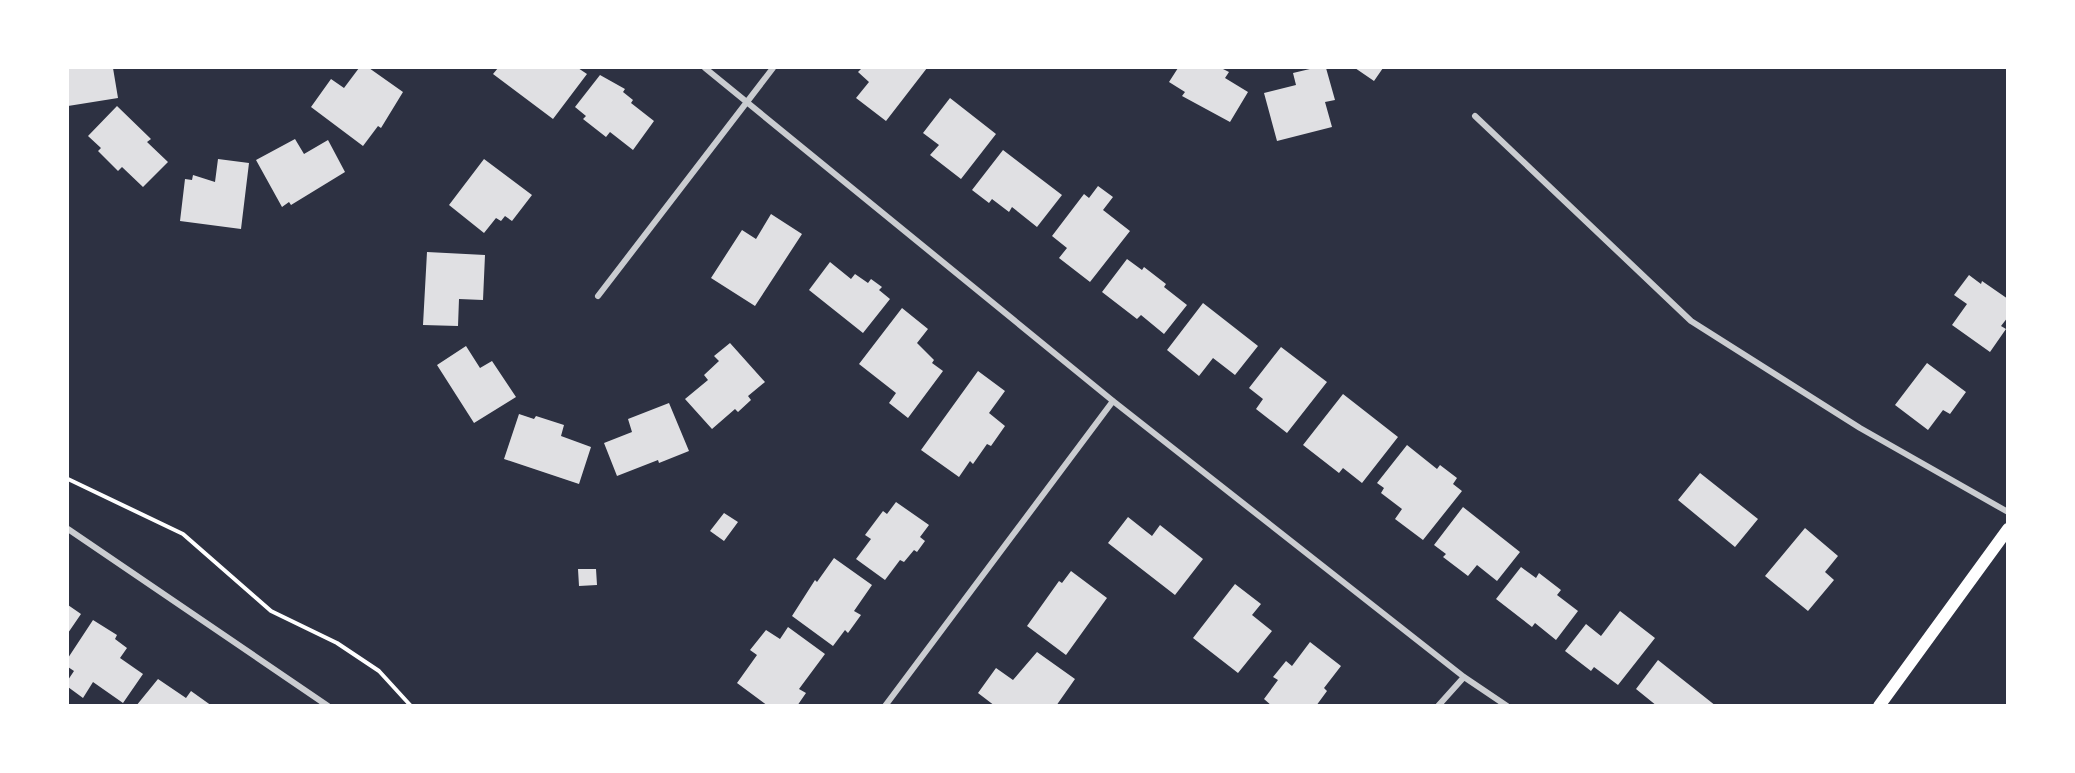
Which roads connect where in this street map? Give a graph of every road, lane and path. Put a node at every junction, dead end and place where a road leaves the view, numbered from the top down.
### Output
1 (705, 68) edge
2 (773, 68) edge
3 (747, 100) junction
4 (1475, 116) dead end
5 (598, 296) dead end
6 (1113, 401) junction
7 (68, 479) edge
8 (2007, 512) edge
9 (68, 529) edge
10 (2007, 529) edge
11 (1464, 677) junction
12 (328, 705) edge
13 (411, 705) edge
14 (885, 705) edge
15 (1438, 705) edge
16 (1507, 705) edge
17 (1879, 705) edge

1 - 3 street
2 - 3 street
3 - 5 street
3 - 6 street
4 - 8 street
6 - 11 street
6 - 14 street
7 - 13 path
9 - 12 street
10 - 17 main road
11 - 15 street
11 - 16 street

